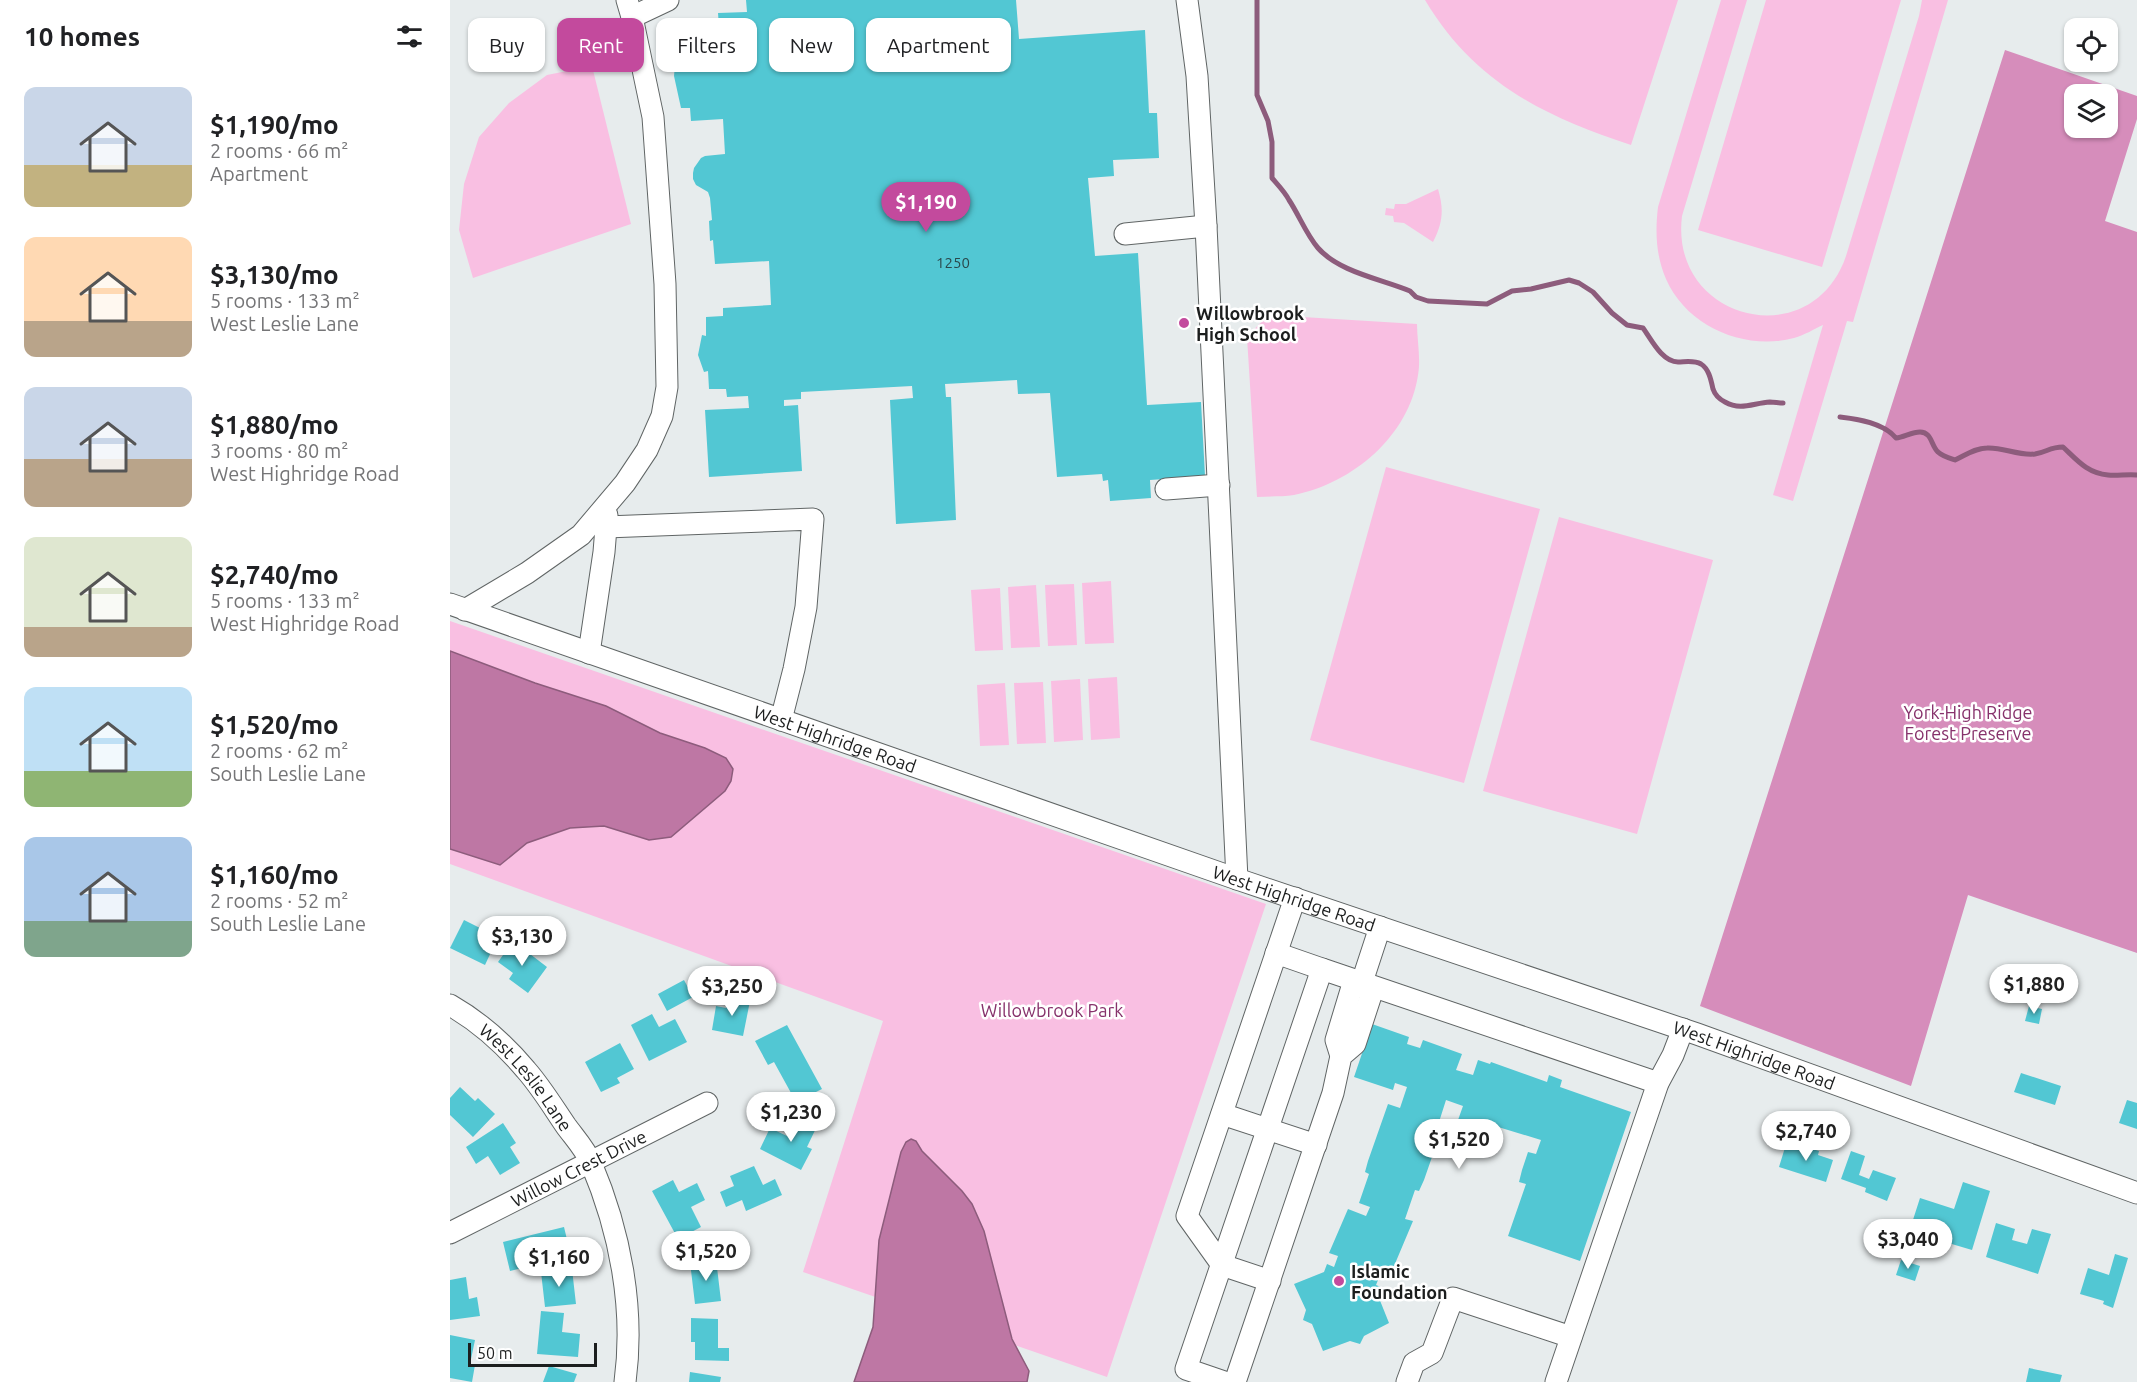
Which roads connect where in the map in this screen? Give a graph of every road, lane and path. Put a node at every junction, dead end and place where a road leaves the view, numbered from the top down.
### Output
1 (668, 0) edge
2 (1187, 0) edge
3 (630, 8) edge
4 (1206, 226) junction
5 (1125, 234) dead end
6 (1219, 486) junction
7 (1166, 489) dead end
8 (608, 506) junction
9 (606, 527) junction
10 (457, 607) edge
11 (589, 653) junction
12 (780, 720) junction
13 (1238, 879) junction
14 (1295, 898) junction
15 (1380, 927) junction
16 (1276, 953) junction
17 (1322, 969) junction
18 (1362, 982) junction
19 (450, 1005) edge
20 (1683, 1029) junction
21 (1658, 1083) junction
22 (707, 1103) dead end
23 (1222, 1114) junction
24 (1268, 1129) junction
25 (1316, 1145) junction
26 (591, 1161) junction
27 (2137, 1193) edge
28 (450, 1233) edge
29 (1222, 1265) junction
30 (1270, 1281) junction
31 (1571, 1338) junction
32 (625, 1382) edge
33 (1224, 1382) edge
34 (1235, 1382) edge
35 (1407, 1382) edge
36 (1556, 1382) edge

1 - 3 street
2 - 4 street
3 - 8 street
4 - 5 street
4 - 6 street
6 - 7 street
6 - 13 street
8 - 9 street
8 - 10 street
9 - 11 street
9 - 12 street
10 - 11 street, West Highridge Road
11 - 12 street, West Highridge Road
12 - 13 street, West Highridge Road
13 - 14 street, West Highridge Road
14 - 15 street, West Highridge Road
14 - 16 street
15 - 18 street
15 - 20 street, West Highridge Road
16 - 17 street
16 - 23 street
17 - 18 street
17 - 24 street
18 - 21 street
18 - 25 street
19 - 26 street, West Leslie Lane
20 - 21 street
20 - 27 street, West Highridge Road
21 - 31 street
22 - 26 street, Willow Crest Drive
23 - 24 street
23 - 29 street
24 - 25 street
24 - 29 street
25 - 30 street
26 - 28 street, Willow Crest Drive
26 - 32 street, West Leslie Lane
29 - 30 street
29 - 33 street
30 - 34 street
31 - 35 street
31 - 36 street

